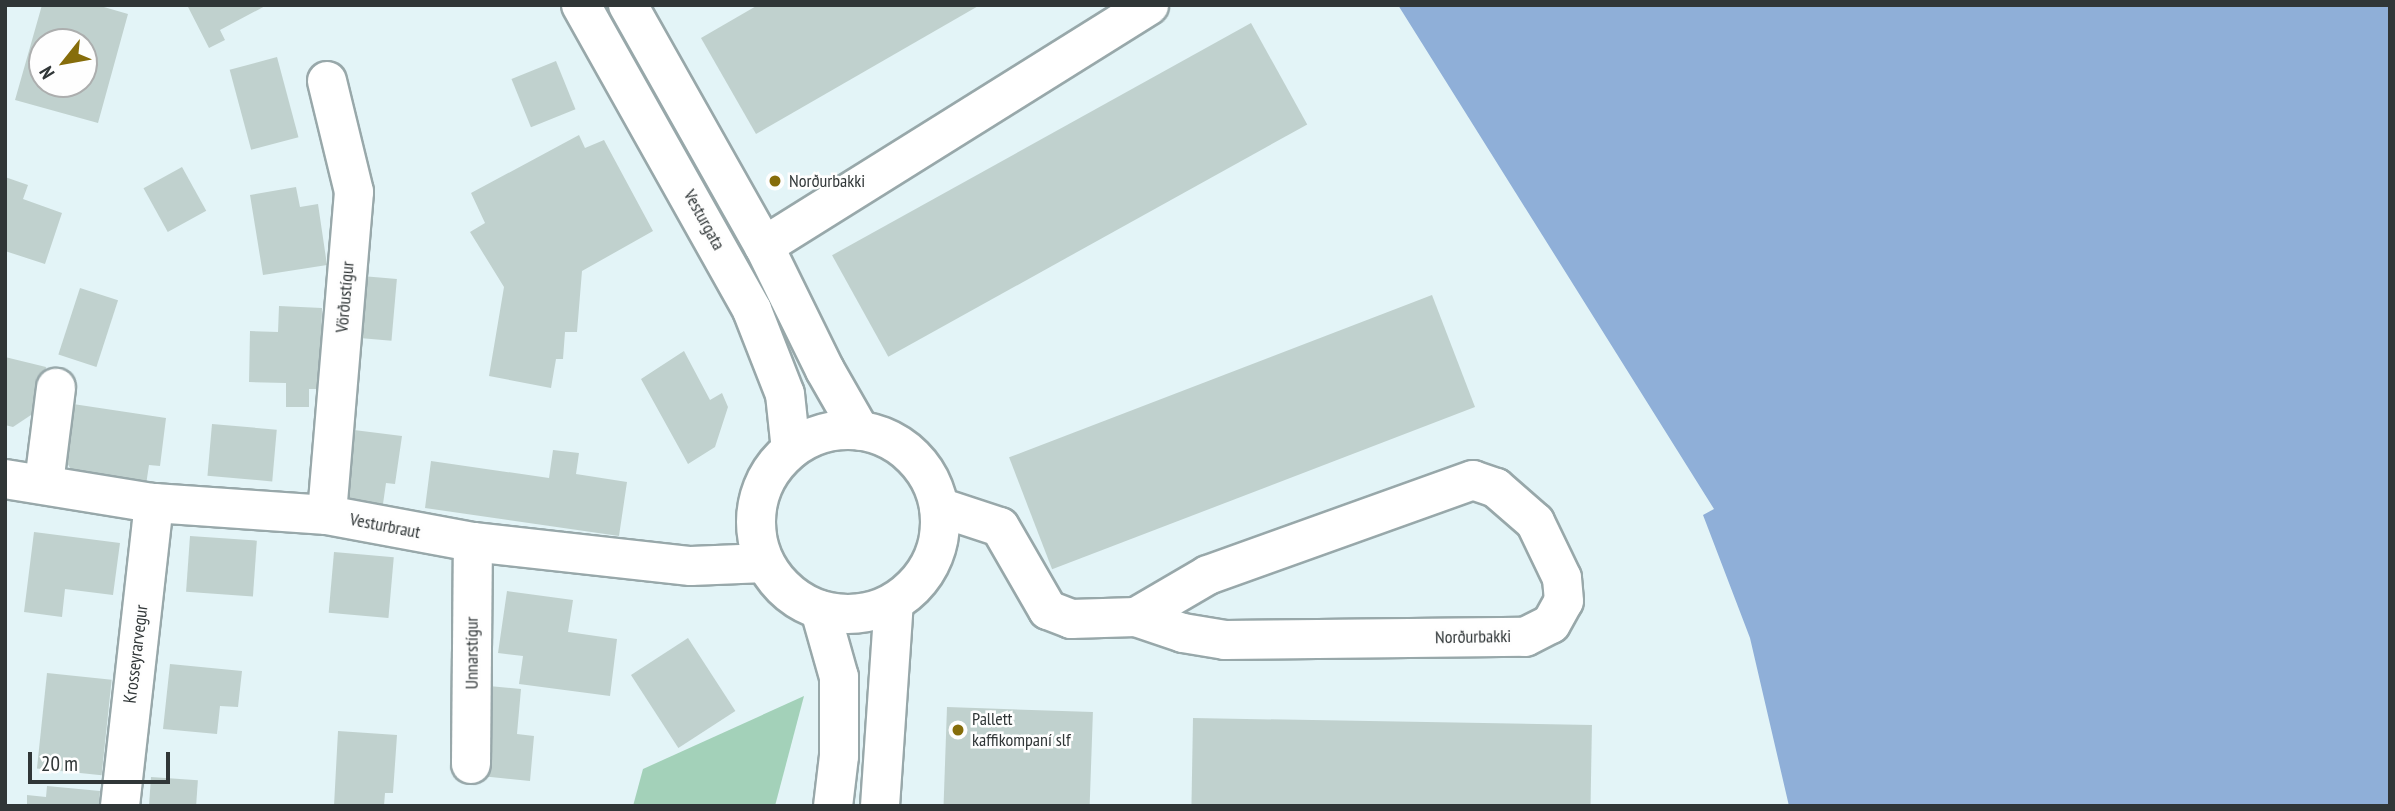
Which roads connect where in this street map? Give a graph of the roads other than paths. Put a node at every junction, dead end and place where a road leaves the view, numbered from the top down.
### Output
1 (581, 5) edge
2 (628, 5) edge
3 (1149, 5) edge
4 (327, 81) dead end
5 (764, 246) junction
6 (56, 388) dead end
7 (860, 431) junction
8 (791, 450) junction
9 (5, 479) edge
10 (44, 483) junction
11 (154, 503) junction
12 (939, 508) junction
13 (327, 515) junction
14 (472, 542) junction
15 (765, 563) junction
16 (894, 602) junction
17 (820, 610) junction
18 (1136, 617) junction
19 (471, 764) dead end
20 (120, 806) edge
21 (833, 806) edge
22 (880, 806) edge

1 - 8 street, Vesturgata
2 - 5 street
3 - 5 street
4 - 13 street, Vörðustígur
5 - 7 street
6 - 10 street
7 - 8 street
7 - 12 street
8 - 15 street
9 - 10 street, Vesturbraut
10 - 11 street, Vesturbraut
11 - 13 street, Vesturbraut
11 - 20 street, Krosseyrarvegur
12 - 16 street
12 - 18 street, Norðurbakki
13 - 14 street, Vesturbraut
14 - 15 street, Vesturbraut
14 - 19 street, Unnarstígur
15 - 17 street
16 - 17 street
16 - 22 street
17 - 21 street
18 - 18 street, Norðurbakki

